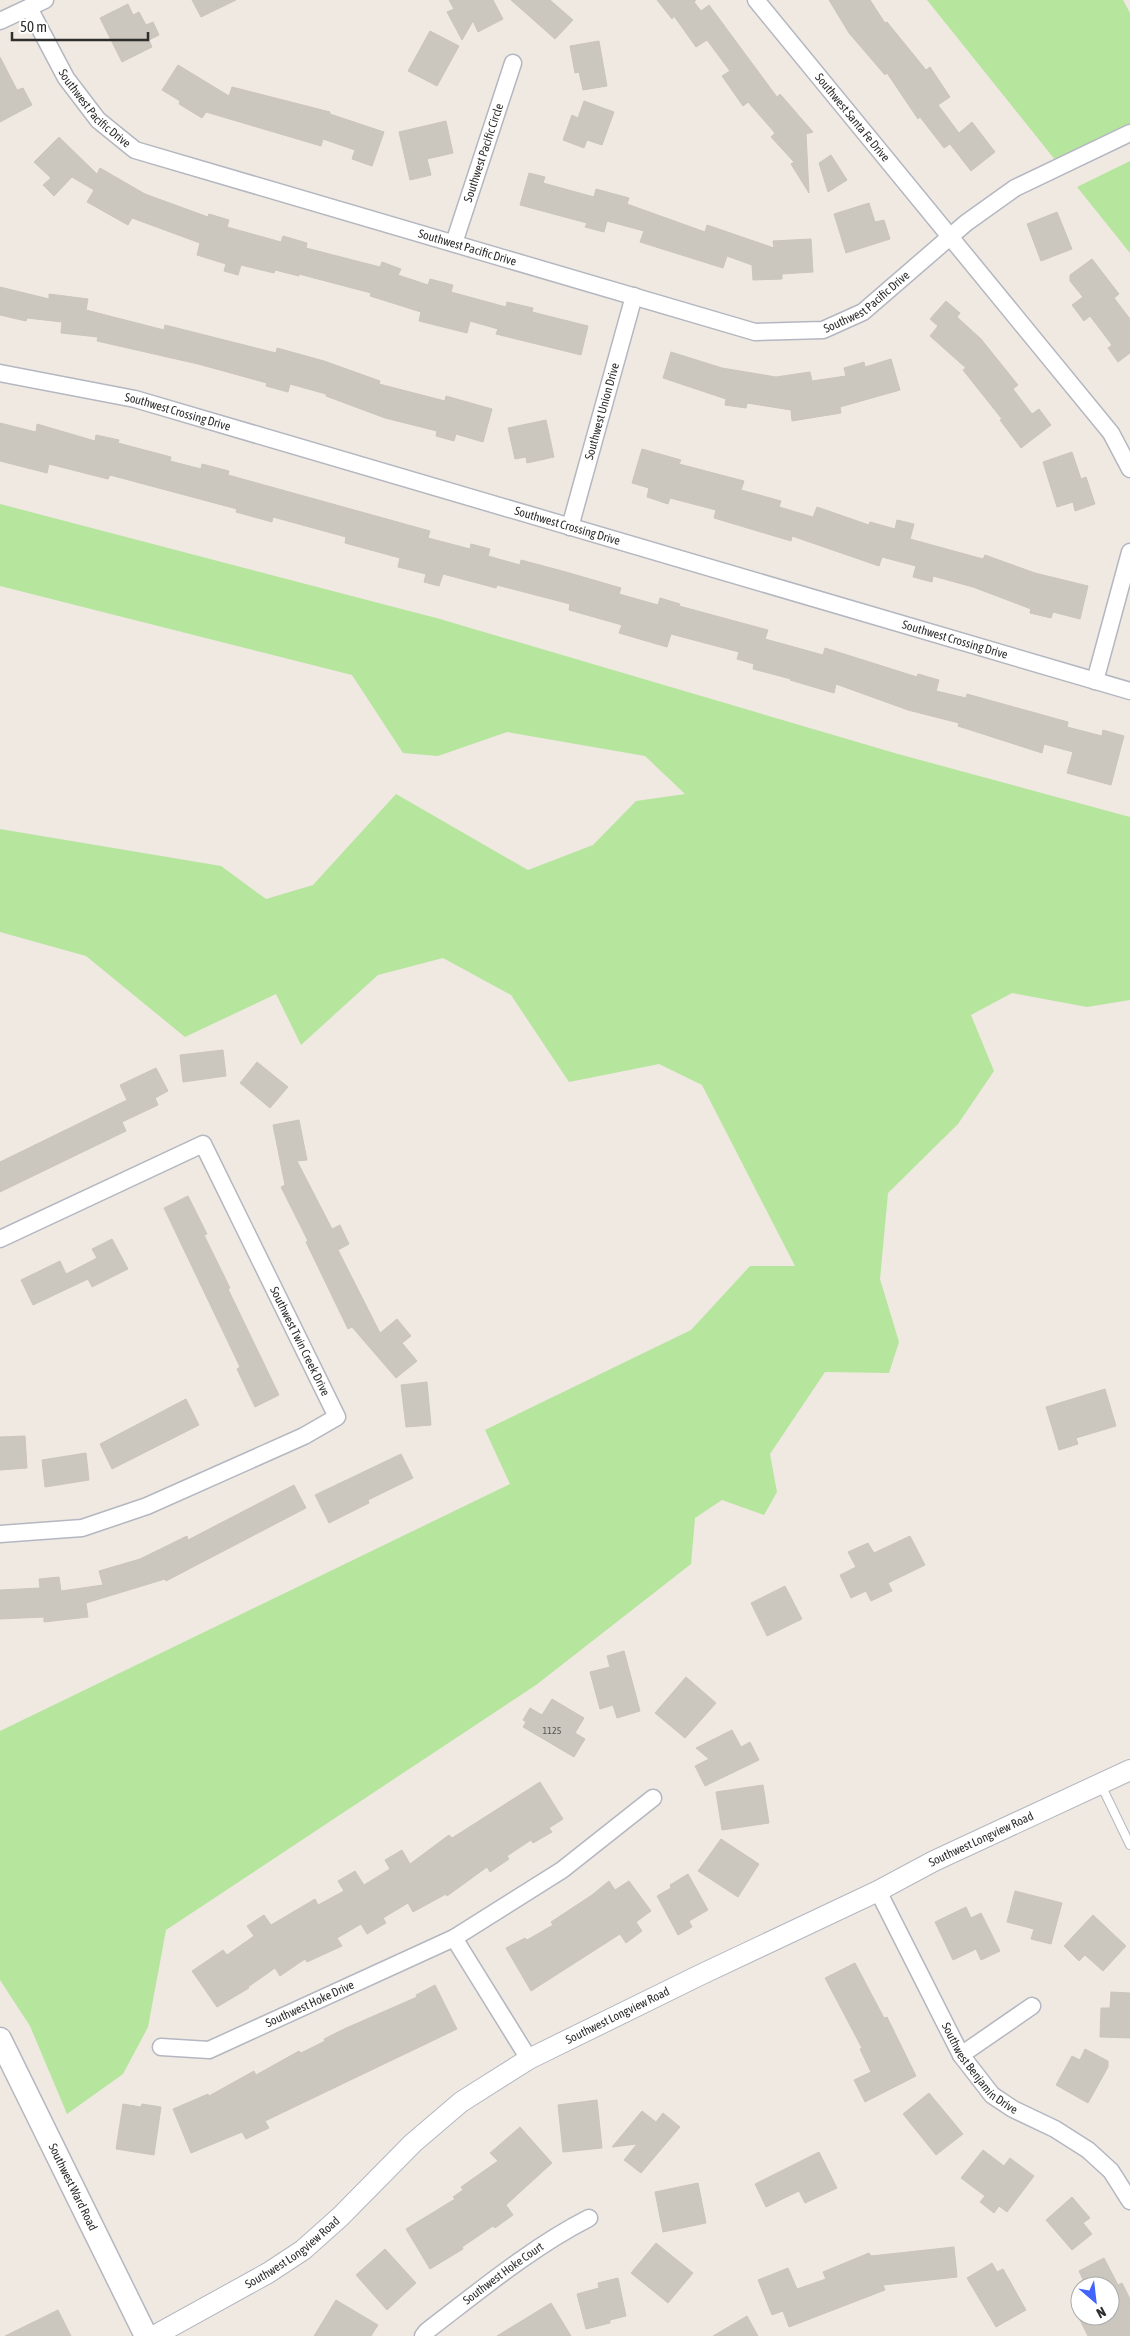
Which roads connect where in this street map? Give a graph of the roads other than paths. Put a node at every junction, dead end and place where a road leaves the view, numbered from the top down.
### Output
1 (45, 0) edge
2 (756, 0) edge
3 (29, 8) junction
4 (0, 21) edge
5 (513, 63) dead end
6 (1130, 133) edge
7 (950, 237) junction
8 (454, 243) junction
9 (634, 296) junction
10 (0, 373) edge
11 (1130, 469) edge
12 (570, 527) junction
13 (1130, 552) edge
14 (1095, 681) junction
15 (1130, 691) edge
16 (0, 1239) edge
17 (0, 1534) edge
18 (1130, 1770) edge
19 (1100, 1784) junction
20 (653, 1798) dead end
21 (1130, 1845) edge
22 (878, 1891) junction
23 (454, 1938) junction
24 (1032, 2006) dead end
25 (0, 2038) edge
26 (161, 2047) dead end
27 (961, 2055) junction
28 (529, 2059) junction
29 (1130, 2201) edge
30 (589, 2218) dead end
31 (146, 2336) edge
32 (154, 2336) edge
33 (423, 2336) edge

1 - 3 street
2 - 7 street, Southwest Santa Fe Drive
3 - 4 street
3 - 8 street, Southwest Pacific Drive
5 - 8 street, Southwest Pacific Circle
6 - 7 street
7 - 9 street, Southwest Pacific Drive
7 - 11 street, Southwest Santa Fe Drive
8 - 9 street, Southwest Pacific Drive
9 - 12 street, Southwest Union Drive
10 - 12 street, Southwest Crossing Drive
12 - 14 street, Southwest Crossing Drive
13 - 14 street
14 - 15 street, Southwest Crossing Drive
16 - 17 street, Southwest Twin Creek Drive
18 - 19 street, Southwest Longview Road
19 - 21 lane
19 - 22 street, Southwest Longview Road
20 - 23 street, Southwest Hoke Drive
22 - 27 street, Southwest Benjamin Drive
22 - 28 street, Southwest Longview Road
23 - 26 street, Southwest Hoke Drive
23 - 28 street
24 - 27 street
25 - 31 main road, Southwest Ward Road
27 - 29 street, Southwest Benjamin Drive
28 - 32 street, Southwest Longview Road
30 - 33 street, Southwest Hoke Court

